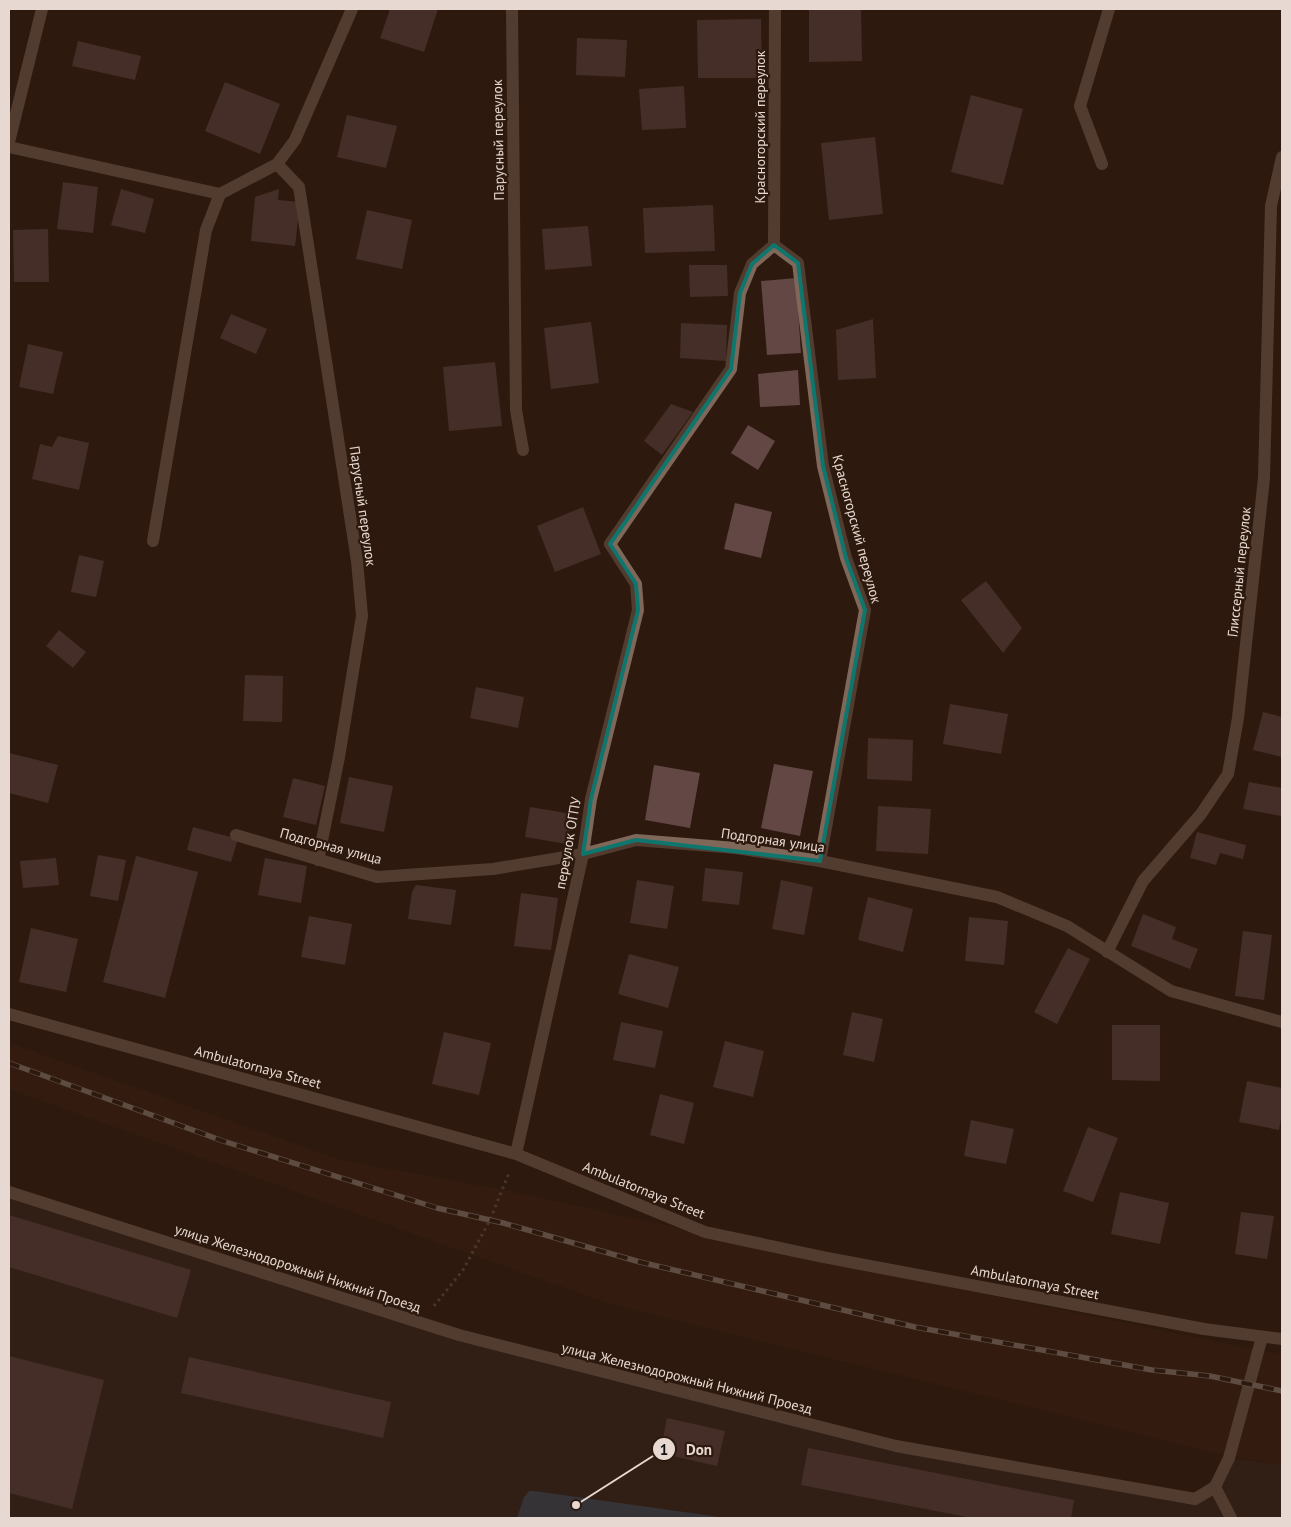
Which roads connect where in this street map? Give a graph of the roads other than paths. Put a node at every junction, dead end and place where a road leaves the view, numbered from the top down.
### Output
1 (42, 9) edge
2 (352, 9) edge
3 (512, 9) edge
4 (776, 9) edge
5 (1109, 9) edge
6 (9, 142) edge
7 (9, 147) edge
8 (1282, 157) edge
9 (277, 164) junction
10 (1102, 164) dead end
11 (220, 194) junction
12 (774, 245) junction
13 (523, 450) dead end
14 (153, 541) dead end
15 (236, 834) dead end
16 (583, 854) junction
17 (318, 860) junction
18 (820, 861) junction
19 (1107, 952) junction
20 (9, 1014) edge
21 (1282, 1022) edge
22 (516, 1154) junction
23 (9, 1192) edge
24 (1262, 1337) junction
25 (1282, 1339) edge
26 (1215, 1487) junction
27 (1231, 1518) edge

1 - 6 street
2 - 9 street
3 - 13 street, Парусный переулок
4 - 12 street, Красногорский переулок
5 - 10 street
7 - 11 street
8 - 19 street, Глиссерный переулок
9 - 11 street
9 - 17 street, Парусный переулок
11 - 14 street
12 - 16 street, переулок ОГПУ
12 - 18 street, Красногорский переулок
15 - 17 street, Подгорная улица
16 - 17 street, Подгорная улица
16 - 18 street, Подгорная улица
16 - 22 street, переулок ОГПУ
18 - 19 street, Подгорная улица
19 - 21 street, Подгорная улица
20 - 22 street, Ambulatornaya Street
22 - 24 street, Ambulatornaya Street
23 - 26 street, улица Железнодорожный Нижний Проезд
24 - 25 street, Ambulatornaya Street
24 - 26 street
26 - 27 street

